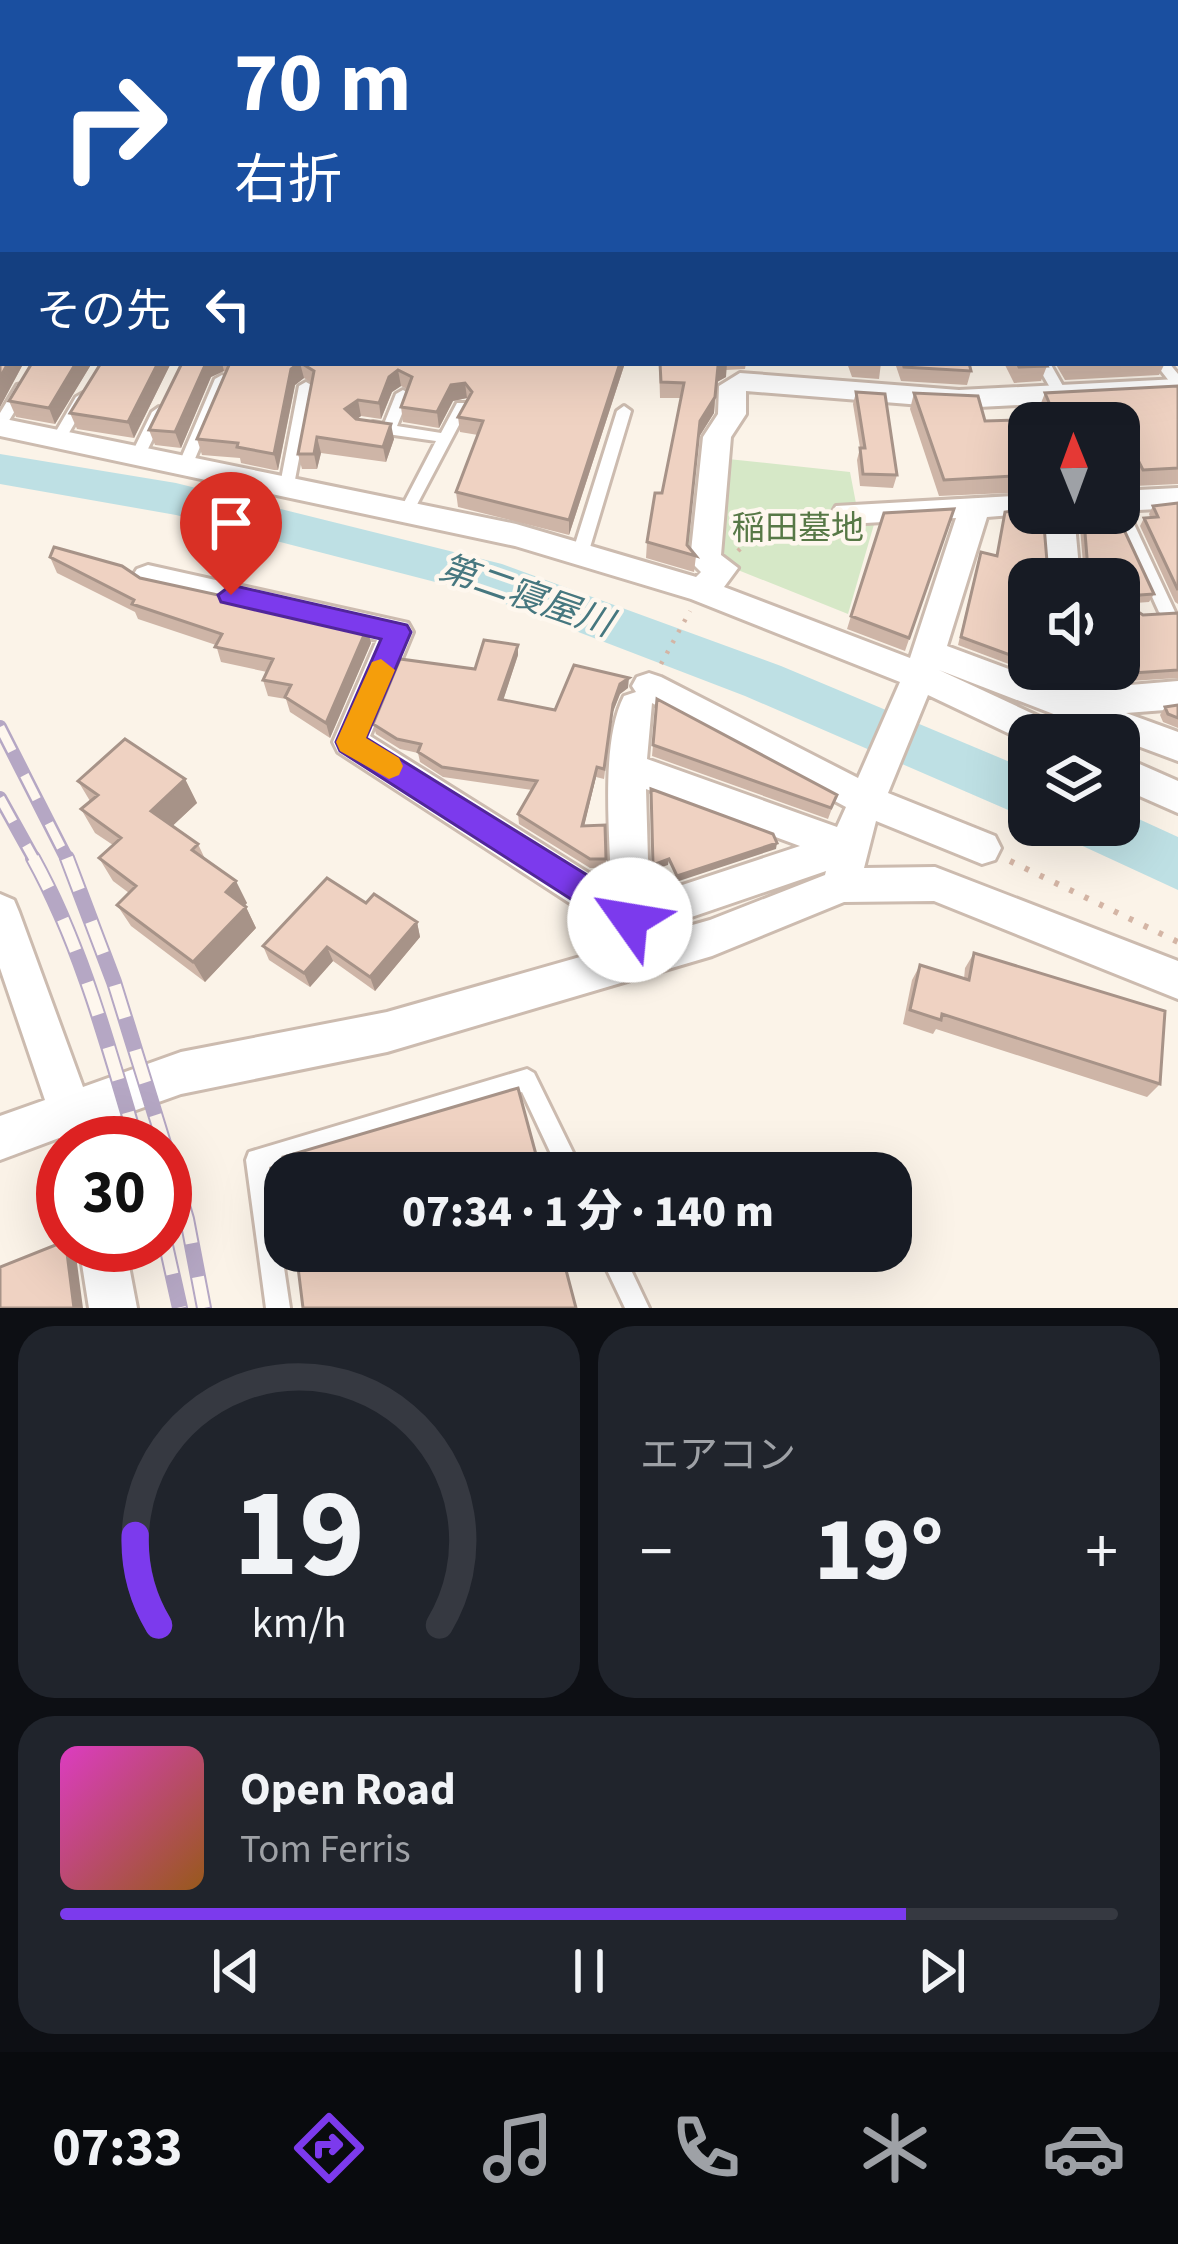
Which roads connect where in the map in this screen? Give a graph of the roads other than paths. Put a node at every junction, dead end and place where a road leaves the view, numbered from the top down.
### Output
1 (1045, 366) edge
2 (31, 371) edge
3 (222, 379) edge
4 (91, 384) edge
5 (306, 386) edge
6 (1178, 386) edge
7 (403, 394) edge
8 (1060, 394) junction
9 (165, 401) edge
10 (462, 406) edge
11 (624, 411) dead end
12 (360, 425) edge
13 (0, 426) edge
14 (389, 430) junction
15 (445, 438) junction
16 (58, 440) junction
17 (137, 458) junction
18 (184, 468) junction
19 (286, 490) junction
20 (1178, 498) edge
21 (1140, 502) edge
22 (1008, 506) edge
23 (975, 507) junction
24 (847, 513) road end
25 (405, 514) junction
26 (1132, 534) edge
27 (580, 554) junction
28 (148, 577) edge
29 (712, 579) junction
30 (1166, 612) edge
31 (923, 664) junction
32 (1073, 692) edge
33 (1178, 695) edge
34 (1009, 714) edge
35 (1178, 747) edge
36 (628, 767) junction
37 (1140, 780) edge
38 (1178, 798) edge
39 (864, 799) junction
40 (982, 848) road end
41 (845, 866) junction
42 (1, 919) edge
43 (630, 920) junction
44 (1178, 980) edge
45 (74, 1116) edge
46 (99, 1116) edge
47 (36, 1133) edge
48 (0, 1138) edge
49 (283, 1152) edge
50 (562, 1152) edge
51 (264, 1158) edge
52 (264, 1214) edge
53 (107, 1272) edge
54 (273, 1272) edge
55 (620, 1272) edge
56 (113, 1308) edge
57 (278, 1308) edge
58 (638, 1308) edge

1 - 8 lane
2 - 13 lane
3 - 18 lane
4 - 16 lane
5 - 19 lane
6 - 8 street
7 - 14 lane
8 - 29 street
9 - 17 lane
10 - 15 lane
11 - 27 lane
12 - 14 lane
13 - 16 street
14 - 15 lane
15 - 25 lane
16 - 17 street
17 - 18 street
18 - 19 street
19 - 25 street
20 - 21 street
22 - 23 street
23 - 24 street
23 - 31 street
25 - 27 street
26 - 30 lane
27 - 29 street
28 - 43 street
29 - 31 street
31 - 32 street
31 - 34 street
31 - 39 street
32 - 33 street
32 - 35 street
36 - 39 street
36 - 41 street
36 - 43 street
37 - 38 street
39 - 40 street
39 - 41 street
41 - 43 street
41 - 44 street
41 - 46 street
42 - 45 street
47 - 48 street
49 - 50 lane
51 - 52 lane
53 - 56 street
54 - 57 lane
55 - 58 lane

